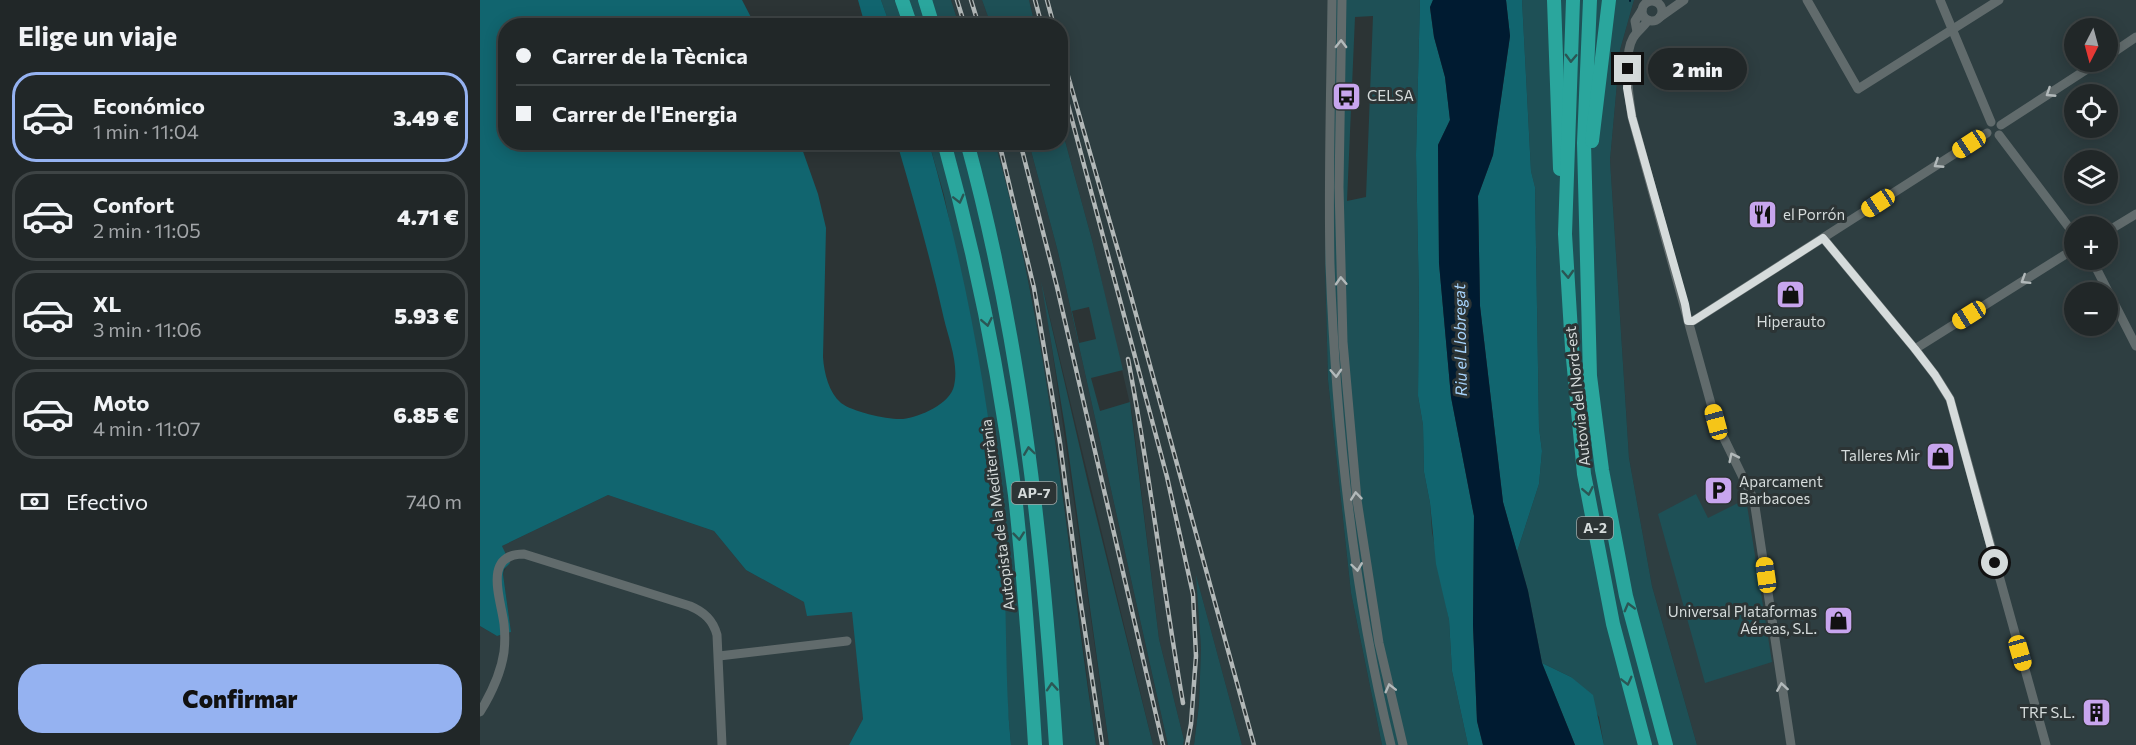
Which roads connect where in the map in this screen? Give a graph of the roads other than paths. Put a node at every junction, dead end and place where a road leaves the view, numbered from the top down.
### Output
1 (902, 0) edge
2 (925, 0) edge
3 (1332, 0) edge
4 (1342, 0) edge
5 (1554, 0) edge
6 (1572, 0) edge
7 (1590, 0) edge
8 (1609, 0) edge
9 (1807, 0) edge
10 (1940, 0) edge
11 (1999, 0) edge
12 (1655, 1) edge
13 (1682, 2) edge
14 (1642, 10) junction
15 (1660, 17) junction
16 (908, 18) edge
17 (931, 18) edge
18 (1648, 20) junction
19 (1953, 30) junction
20 (1637, 32) junction
21 (2136, 37) edge
22 (2118, 49) edge
23 (2081, 72) edge
24 (1996, 123) junction
25 (1987, 133) junction
26 (1999, 135) junction
27 (946, 150) edge
28 (969, 150) edge
29 (1585, 189) junction
30 (2136, 214) edge
31 (2064, 221) edge
32 (2118, 225) edge
33 (1565, 234) junction
34 (1823, 238) junction
35 (2064, 255) edge
36 (2097, 270) edge
37 (1688, 321) junction
38 (2136, 346) edge
39 (1915, 349) junction
40 (848, 641) dead end
41 (719, 656) junction
42 (480, 712) edge
43 (722, 745) edge
44 (1035, 745) edge
45 (1056, 745) edge
46 (1391, 745) edge
47 (1403, 745) edge
48 (1645, 745) edge
49 (1665, 745) edge
50 (1791, 745) edge
51 (2046, 745) edge

1 - 16 highway
2 - 17 highway
3 -> 46 street
47 -> 4 street
5 - 33 highway
6 -> 33 highway, Autovia del Nord-est / A-2
7 - 29 highway, Autovia del Nord-est / A-2
8 - 29 highway
9 - 19 street
10 - 19 street
11 - 19 street
12 - 13 street
12 - 14 street
12 - 15 street
13 - 15 street
14 - 18 street
14 - 20 street
15 - 18 street
18 - 20 street
19 - 24 street
20 - 37 street
21 - 22 street
23 -> 24 street
24 - 25 street
24 - 26 street
25 - 26 street
25 -> 34 street
26 - 31 street
27 -> 44 highway, Autopista de la Mediterrània / AP-7
45 -> 28 highway, AP-7
49 -> 29 highway, Autovia del Nord-est / A-2
30 - 32 street
33 -> 48 highway, Autovia del Nord-est / A-2
34 - 37 street
34 - 39 street
35 -> 39 street
36 - 38 street
50 -> 37 street
39 - 51 street
40 - 41 street
41 - 42 street
41 - 43 street

